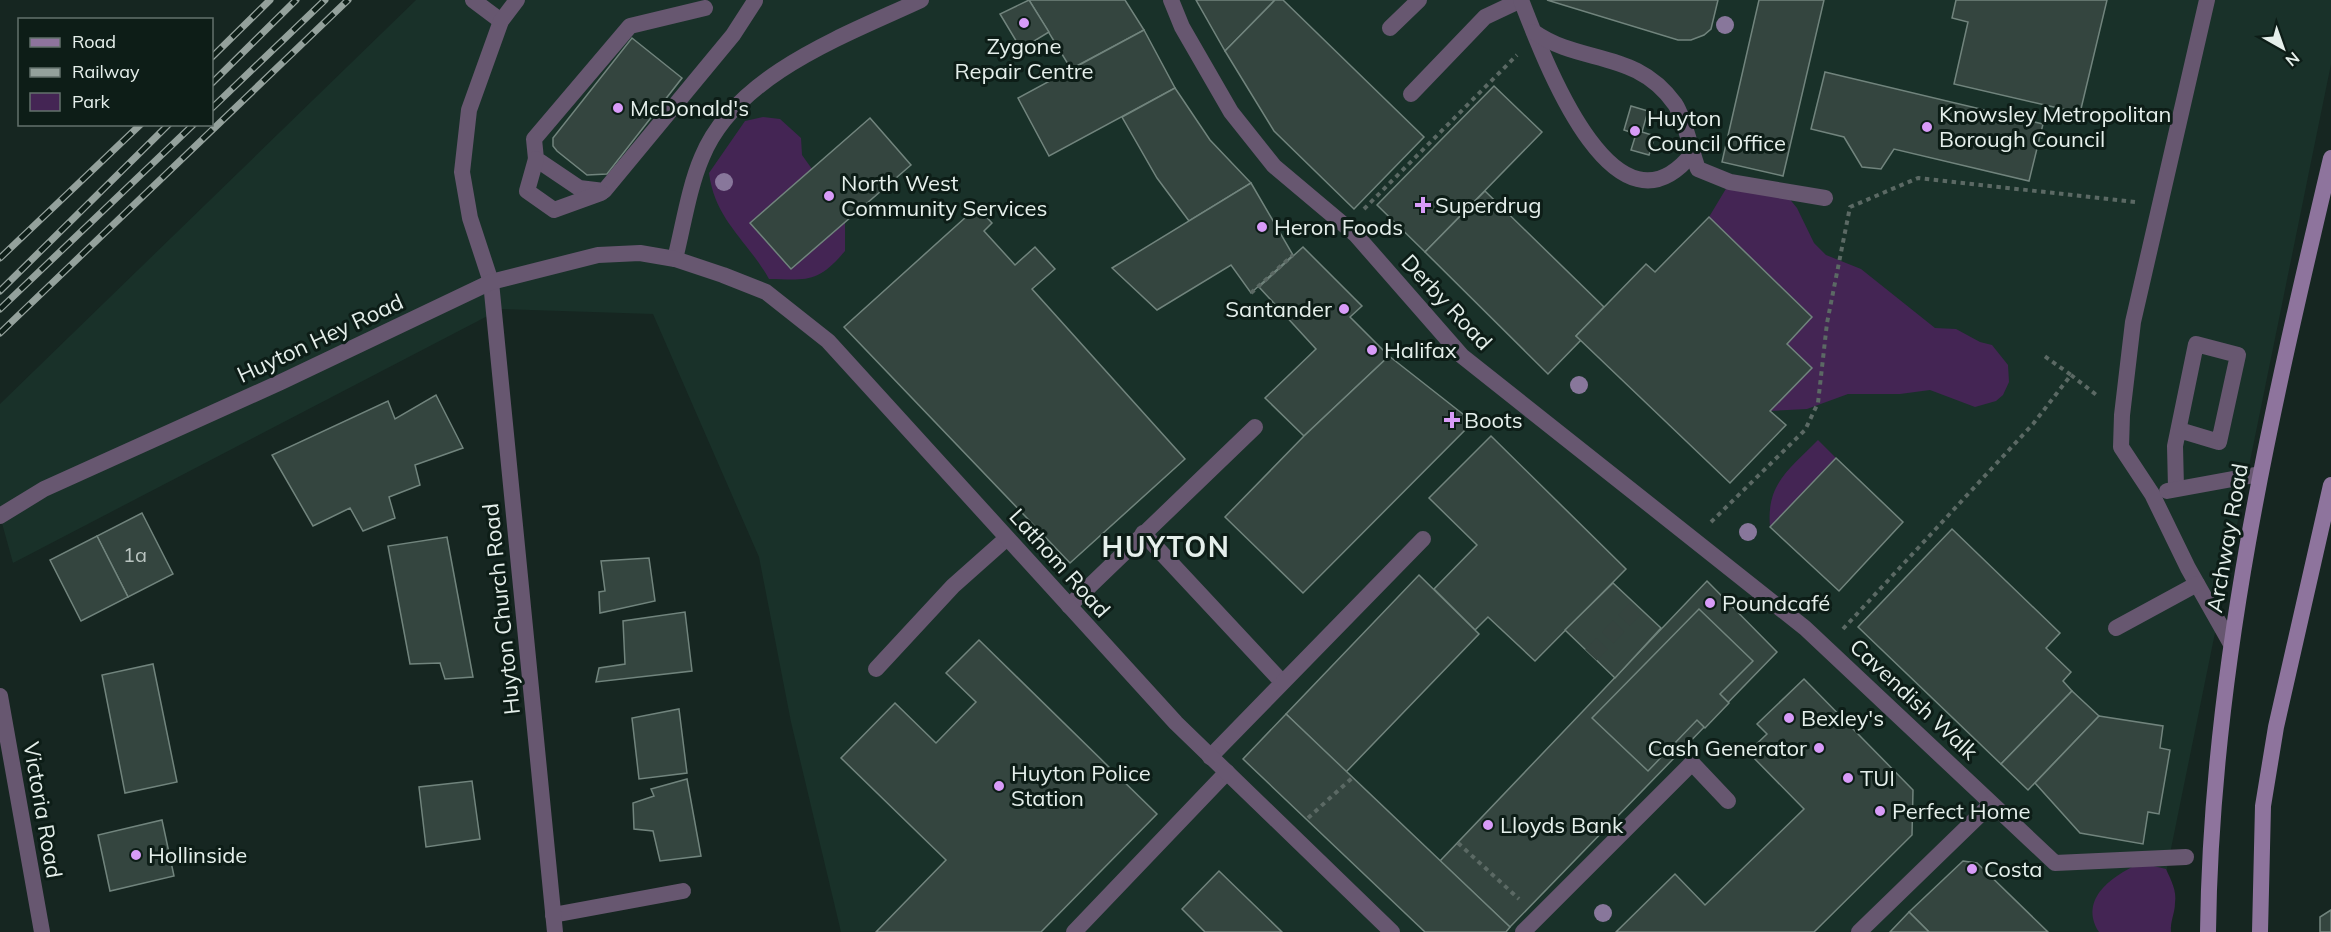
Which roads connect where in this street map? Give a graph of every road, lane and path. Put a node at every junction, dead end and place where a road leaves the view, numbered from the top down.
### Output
1 (473, 0) edge
2 (517, 0) edge
3 (921, 0) edge
4 (1170, 0) edge
5 (1419, 0) edge
6 (1521, 0) edge
7 (2207, 0) edge
8 (755, 1) edge
9 (705, 8) dead end
10 (501, 21) junction
11 (1390, 28) dead end
12 (1536, 38) junction
13 (1411, 94) dead end
14 (1692, 154) junction
15 (2331, 158) edge
16 (536, 159) junction
17 (604, 191) junction
18 (1825, 198) dead end
19 (2161, 205) junction
20 (1346, 227) junction
21 (1293, 255) dead end
22 (675, 259) junction
23 (491, 282) junction
24 (1251, 293) dead end
25 (2043, 355) dead end
26 (1255, 427) dead end
27 (2179, 430) junction
28 (2260, 474) junction
29 (2331, 485) edge
30 (2176, 488) junction
31 (2152, 494) junction
32 (0, 516) edge
33 (1143, 533) junction
34 (1007, 538) junction
35 (1424, 538) dead end
36 (1693, 539) junction
37 (2197, 584) junction
38 (1069, 606) junction
39 (1805, 628) joint
40 (2116, 628) dead end
41 (2231, 644) junction
42 (1826, 647) junction
43 (876, 669) dead end
44 (1282, 682) junction
45 (0, 696) edge
46 (1210, 757) junction
47 (1227, 772) junction
48 (1352, 778) dead end
49 (1728, 801) dead end
50 (1991, 804) junction
51 (1290, 834) junction
52 (1458, 843) dead end
53 (2186, 856) dead end
54 (683, 891) dead end
55 (1538, 917) junction
56 (554, 924) edge
57 (42, 932) edge
58 (1074, 932) edge
59 (1392, 932) edge
60 (1523, 932) edge
61 (1859, 932) edge
62 (2208, 932) edge
63 (2260, 932) edge

1 - 10 street
2 - 10 street, Huyton Church Road
3 - 22 street
4 - 20 street, Derby Road
5 - 11 street
6 - 12 street
6 - 13 street
7 - 19 street
8 - 17 street
9 - 16 street
10 - 23 street, Huyton Church Road
12 - 14 street
12 - 14 street
12 - 20 path
14 - 18 street
15 - 28 main road, Archway Road
16 - 17 street
16 - 17 street
19 - 31 street
19 - 36 path
20 - 36 street, Derby Road
21 - 24 path
22 - 23 street, Huyton Hey Road
22 - 34 street, Lathom Road
23 - 32 street, Huyton Hey Road
23 - 56 street, Huyton Church Road
25 - 42 path
26 - 33 street
27 - 27 street
27 - 30 street
28 - 30 street
28 - 41 main road, Archway Road
29 - 63 main road
30 - 31 street
31 - 37 street
33 - 38 street
33 - 44 street
34 - 38 street, Lathom Road
34 - 43 street
35 - 44 street
36 - 39 street, Derby Road
37 - 40 street
37 - 41 street
38 - 46 street, Lathom Road
39 - 42 street, Cavendish Walk
41 - 62 main road, Archway Road
42 - 50 street, Cavendish Walk
44 - 46 street
45 - 57 street, Victoria Road
46 - 47 street, Lathom Road
47 - 51 street, Lathom Road
47 - 58 street
48 - 51 path
49 - 55 street
50 - 53 street, Cavendish Walk
50 - 61 street
51 - 59 street, Lathom Road
52 - 55 path
54 - 56 street
55 - 60 street

